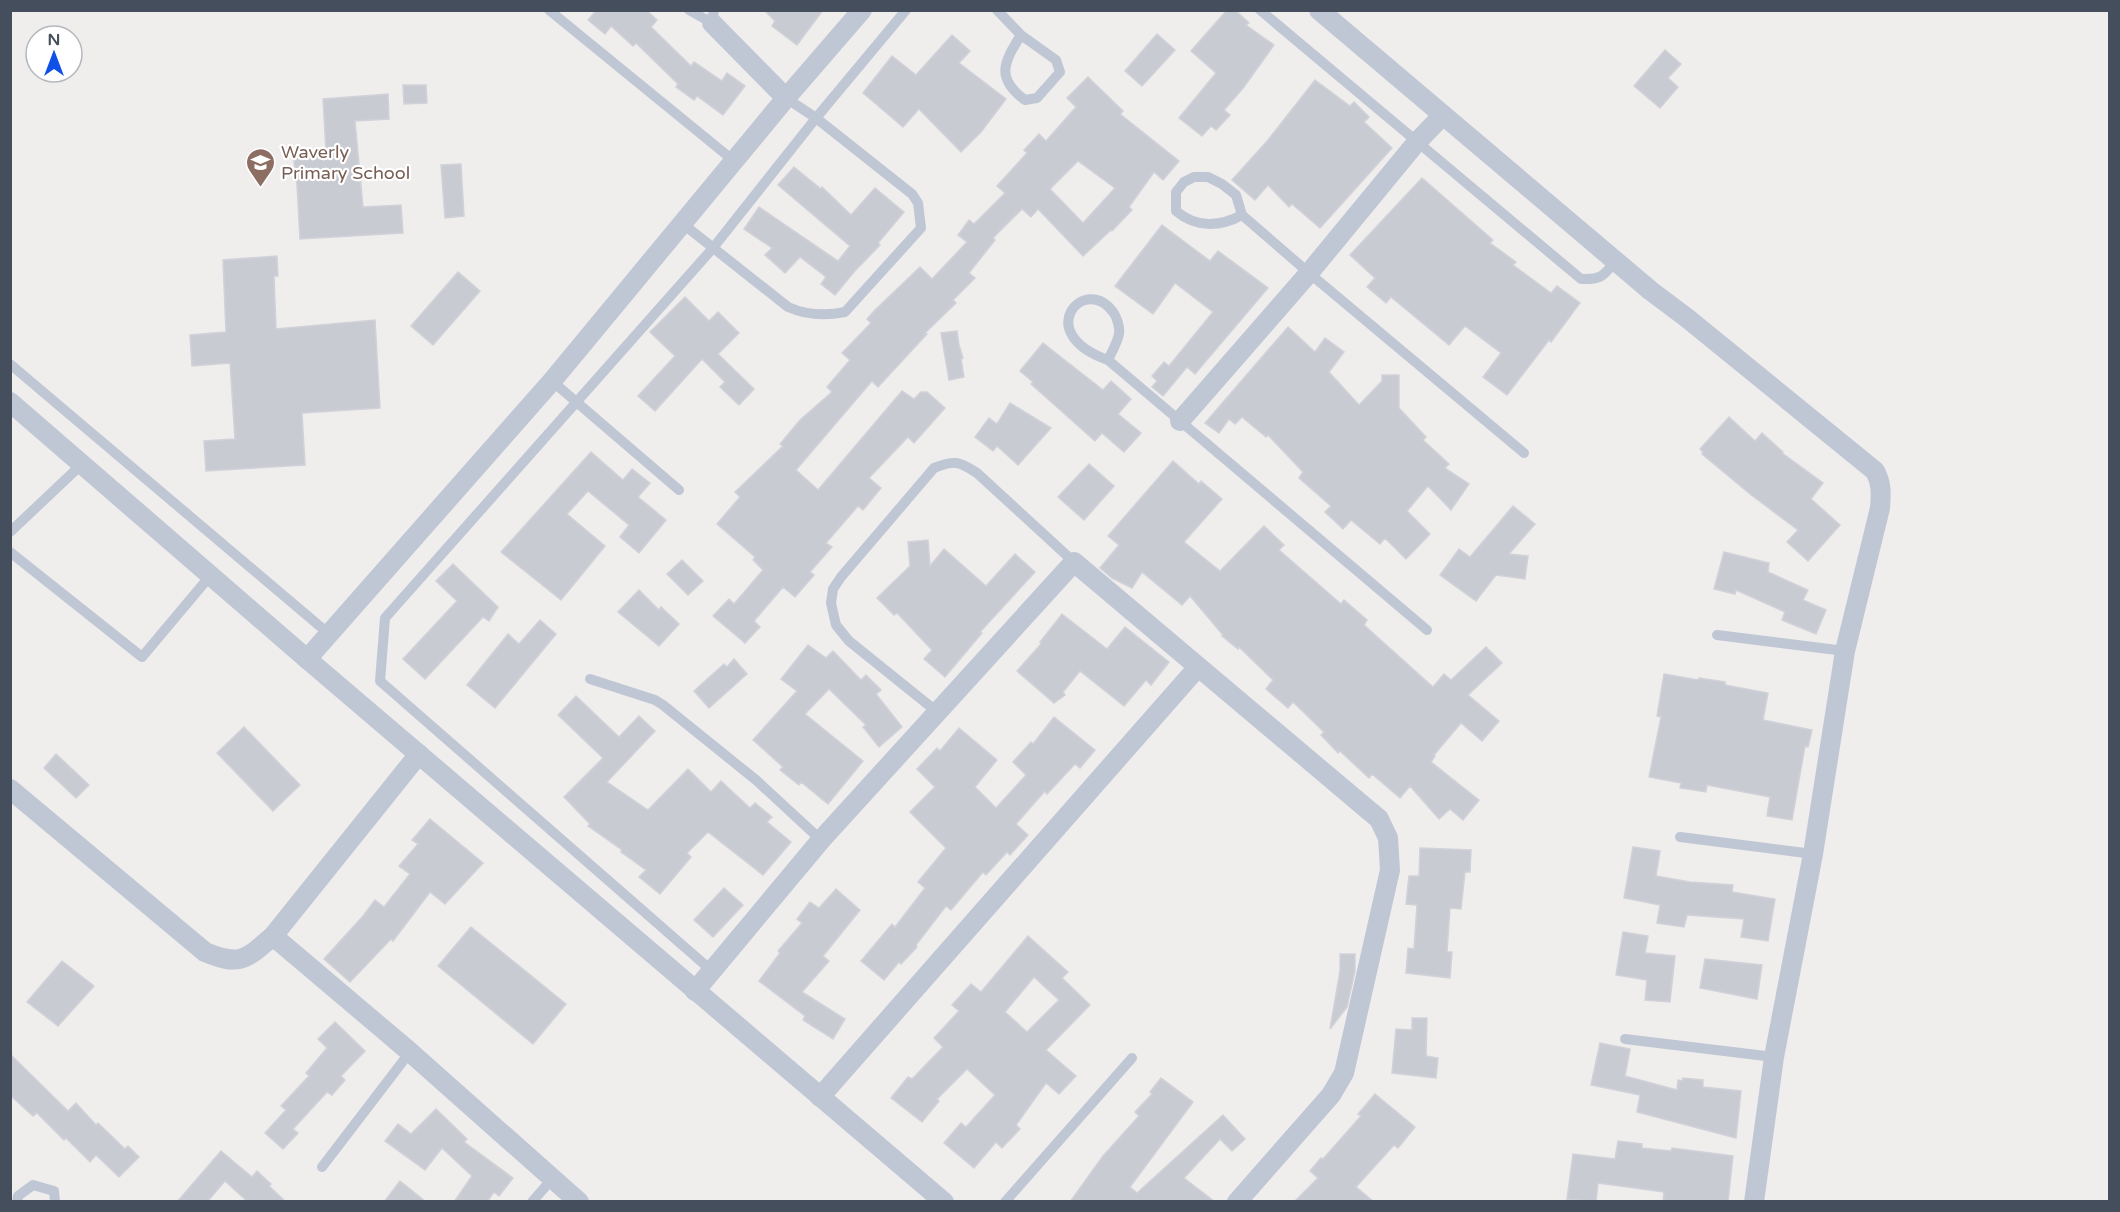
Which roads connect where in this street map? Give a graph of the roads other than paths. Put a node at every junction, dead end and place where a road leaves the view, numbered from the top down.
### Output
1 (549, 10) edge
2 (689, 10) edge
3 (862, 10) edge
4 (906, 10) edge
5 (997, 10) edge
6 (1260, 10) edge
7 (1319, 10) edge
8 (713, 17) edge
9 (1021, 35) junction
10 (786, 98) junction
11 (1442, 116) junction
12 (816, 118) junction
13 (1416, 143) junction
14 (734, 161) junction
15 (1242, 215) junction
16 (683, 224) junction
17 (713, 248) junction
18 (1616, 261) junction
19 (1309, 273) junction
20 (1108, 360) junction
21 (10, 364) edge
22 (552, 381) junction
23 (10, 402) edge
24 (576, 402) junction
25 (1180, 421) junction
26 (1524, 453) dead end
27 (82, 464) junction
28 (679, 490) dead end
29 (10, 532) edge
30 (10, 552) edge
31 (1074, 562) junction
32 (210, 576) junction
33 (1427, 630) dead end
34 (329, 634) junction
35 (1717, 635) dead end
36 (1845, 651) junction
37 (307, 659) junction
38 (1198, 667) junction
39 (590, 679) dead end
40 (936, 711) junction
41 (419, 754) junction
42 (10, 789) edge
43 (1680, 837) dead end
44 (821, 840) junction
45 (1813, 854) junction
46 (273, 936) junction
47 (712, 971) junction
48 (695, 991) junction
49 (1625, 1039) dead end
50 (410, 1052) junction
51 (1774, 1057) junction
52 (1132, 1058) dead end
53 (820, 1097) junction
54 (322, 1167) dead end
55 (552, 1179) junction
56 (17, 1202) edge
57 (55, 1202) edge
58 (532, 1202) edge
59 (579, 1202) edge
60 (944, 1202) edge
61 (1005, 1202) edge
62 (1237, 1202) edge
63 (1754, 1202) edge

1 - 14 lane
2 - 8 lane
3 - 10 street
4 - 12 lane
5 - 9 lane
6 - 13 lane
7 - 11 street
8 - 10 street
9 - 9 lane
10 - 12 lane
10 - 14 street
11 - 13 street
11 - 18 street
12 - 17 lane
12 - 17 lane
13 - 18 lane
13 - 19 street
14 - 16 street
15 - 15 lane
15 - 19 lane
16 - 17 lane
16 - 22 street
17 - 24 lane
18 - 36 street
19 - 25 street
19 - 26 lane
20 - 20 lane
20 - 25 lane
21 - 34 lane
22 - 24 lane
22 - 34 street
23 - 27 street
24 - 28 lane
24 - 47 lane
25 - 33 lane
27 - 29 lane
27 - 32 street
30 - 32 lane
31 - 38 street
31 - 40 street
31 - 40 lane
32 - 37 street
34 - 37 street
35 - 36 lane
36 - 45 street
37 - 41 street
38 - 53 street
38 - 62 street
39 - 44 lane
40 - 44 street
41 - 46 street
41 - 48 street
42 - 46 street
43 - 45 lane
44 - 47 street
45 - 51 street
46 - 50 street
47 - 48 street
48 - 53 street
49 - 51 lane
50 - 54 lane
50 - 55 street
51 - 63 street
52 - 61 lane
53 - 60 street
55 - 58 lane
55 - 59 street
56 - 57 lane

